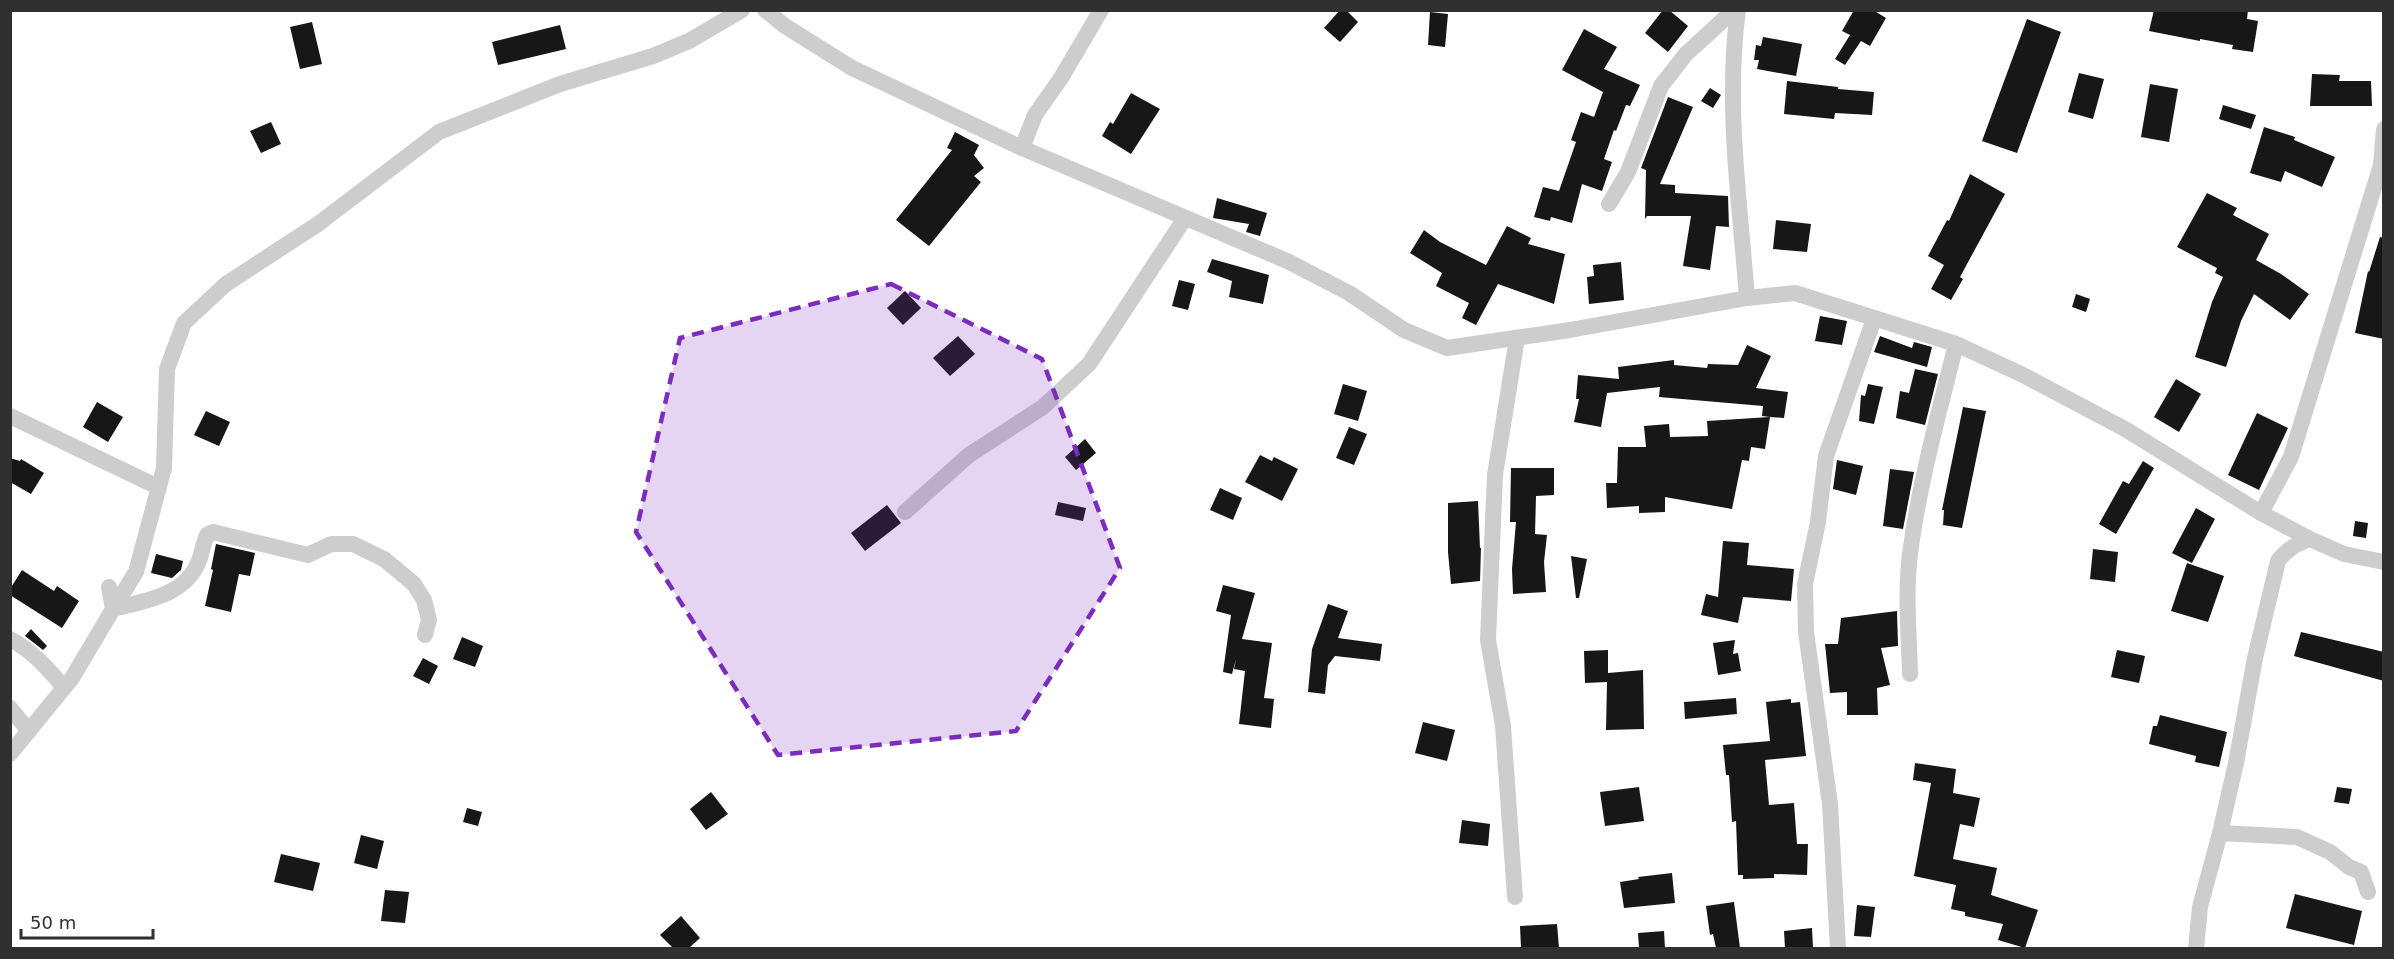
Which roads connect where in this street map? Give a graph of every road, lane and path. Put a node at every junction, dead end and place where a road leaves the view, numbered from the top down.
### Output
1 (742, 10) edge
2 (765, 10) edge
3 (1101, 10) edge
4 (1736, 10) edge
5 (2384, 129) edge
6 (1022, 148) junction
7 (1609, 204) dead end
8 (1185, 218) junction
9 (1747, 298) junction
10 (1874, 319) junction
11 (1517, 338) junction
12 (1956, 344) junction
13 (10, 416) edge
14 (158, 487) junction
15 (905, 512) dead end
16 (2261, 513) junction
17 (2310, 539) junction
18 (2384, 562) edge
19 (109, 587) dead end
20 (113, 609) junction
21 (425, 635) dead end
22 (10, 639) edge
23 (1910, 674) dead end
24 (64, 688) junction
25 (10, 708) edge
26 (29, 731) junction
27 (10, 754) edge
28 (2220, 833) junction
29 (2368, 892) dead end
30 (1515, 897) dead end
31 (1838, 948) edge
32 (2196, 948) edge

1 - 14 street
2 - 6 street
3 - 6 street
4 - 7 street
4 - 9 street
5 - 16 street
6 - 8 street
8 - 11 street
8 - 15 street
9 - 10 street
9 - 11 street
10 - 12 street
10 - 31 street
11 - 30 street
12 - 16 street
12 - 23 street
13 - 14 street
14 - 20 street
16 - 17 street
17 - 18 street
17 - 28 street
19 - 20 street
20 - 21 street
20 - 24 street
22 - 24 street
24 - 26 street
25 - 26 street
26 - 27 street
28 - 29 street
28 - 32 street

